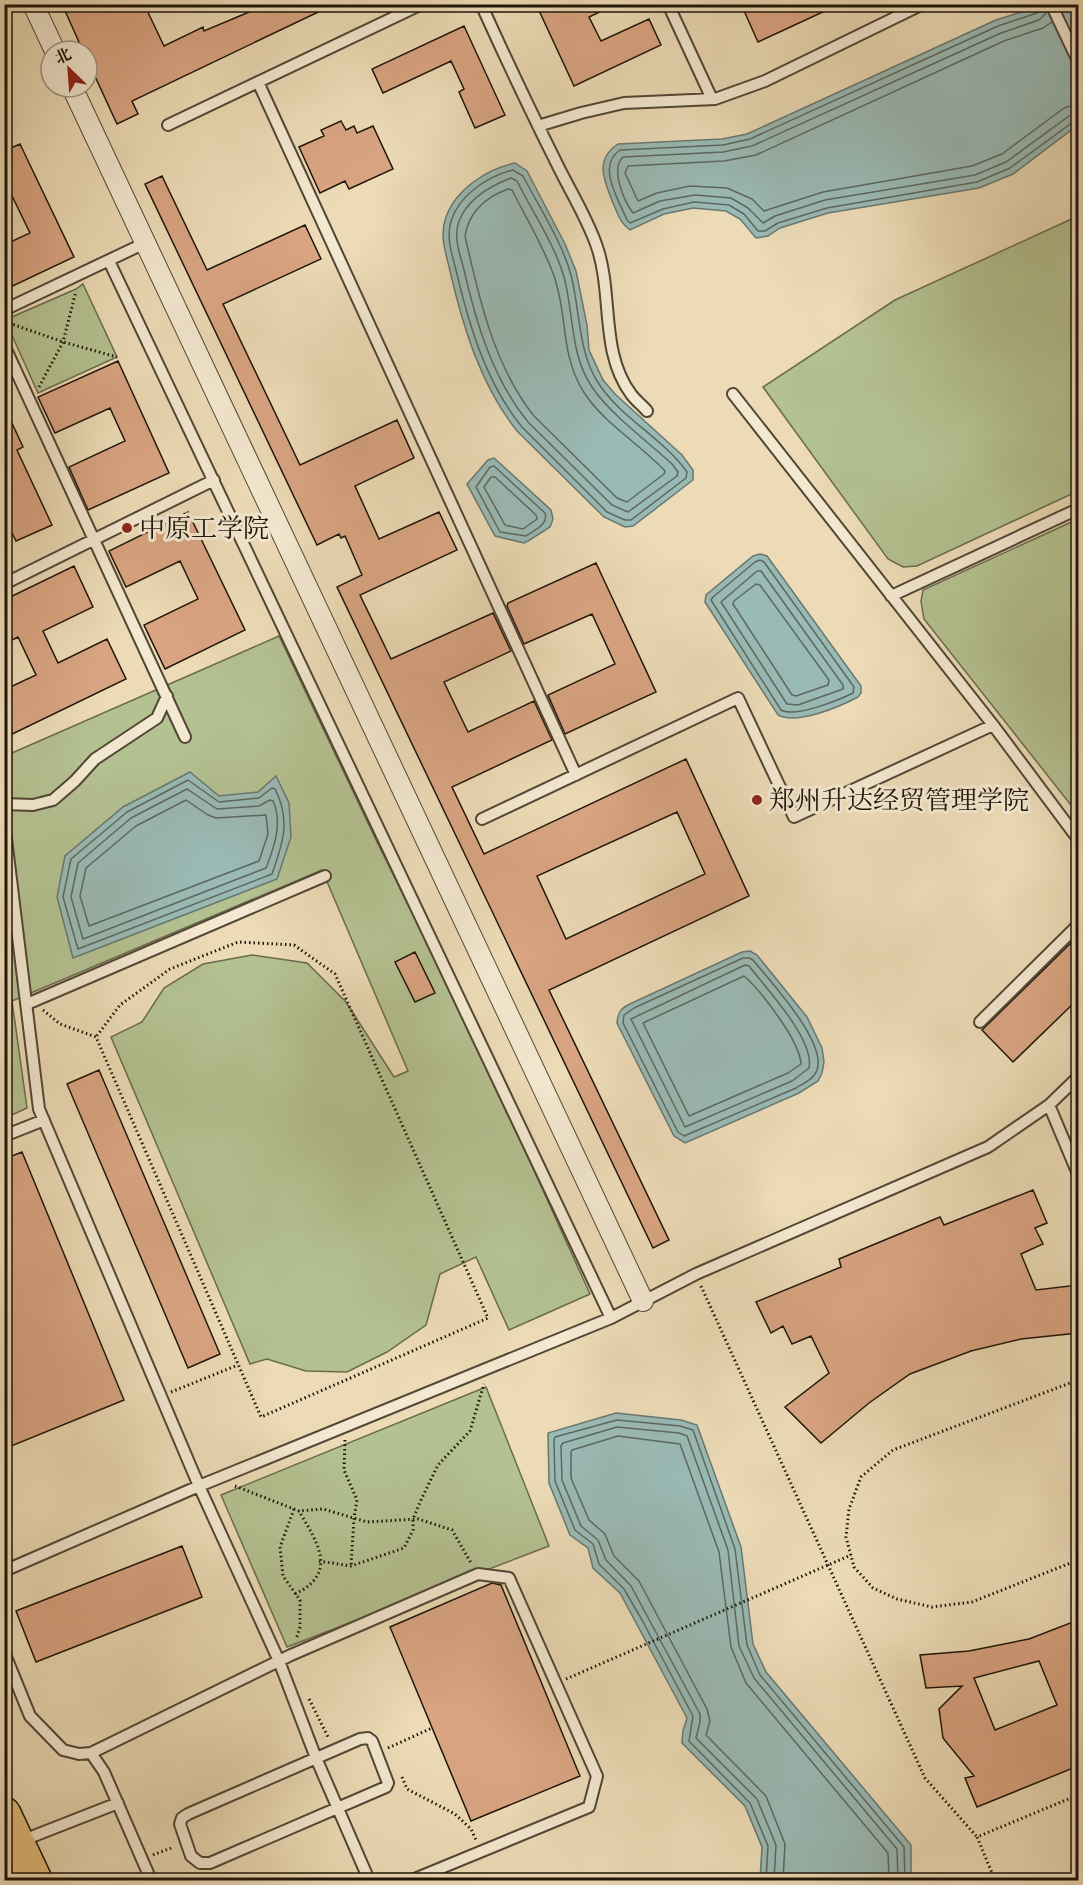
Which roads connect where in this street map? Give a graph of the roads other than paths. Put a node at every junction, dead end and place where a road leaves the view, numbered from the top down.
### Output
1 (33, 4) edge
2 (422, 4) edge
3 (481, 4) edge
4 (668, 4) edge
5 (923, 4) edge
6 (1051, 4) edge
7 (49, 39) edge
8 (1078, 61) edge
9 (258, 82) junction
10 (78, 99) edge
11 (712, 99) junction
12 (168, 125) dead end
13 (538, 126) junction
14 (146, 243) junction
15 (109, 261) junction
16 (4, 310) edge
17 (4, 345) edge
18 (733, 394) dead end
19 (647, 411) dead end
20 (214, 480) junction
21 (1078, 509) edge
22 (94, 539) junction
23 (4, 584) edge
24 (891, 596) junction
25 (167, 696) junction
26 (993, 725) junction
27 (186, 737) dead end
28 (576, 775) junction
29 (4, 804) edge
30 (482, 819) dead end
31 (4, 822) edge
32 (1078, 839) edge
33 (325, 876) dead end
34 (1078, 925) edge
35 (30, 1003) junction
36 (980, 1022) dead end
37 (1078, 1077) edge
38 (1049, 1105) junction
39 (44, 1120) junction
40 (4, 1136) edge
41 (1078, 1174) edge
42 (643, 1300) junction
43 (611, 1318) junction
44 (199, 1486) junction
45 (4, 1571) edge
46 (4, 1652) edge
47 (279, 1661) junction
48 (91, 1753) junction
49 (316, 1758) junction
50 (118, 1803) junction
51 (337, 1807) junction
52 (11, 1828) edge
53 (35, 1881) edge
54 (151, 1881) edge
55 (369, 1881) edge
56 (412, 1881) edge

1 - 7 street
2 - 9 lane
3 - 13 lane
4 - 11 lane
5 - 11 lane
6 - 8 lane
9 - 12 lane
9 - 28 lane
10 - 14 street
11 - 13 lane
13 - 19 lane
14 - 15 lane
14 - 42 street
15 - 16 lane
15 - 20 lane
17 - 22 lane
18 - 24 lane
20 - 22 lane
20 - 43 lane
21 - 24 lane
22 - 23 lane
22 - 25 lane
24 - 26 lane
25 - 27 lane
25 - 29 lane
26 - 28 lane
26 - 32 lane
28 - 30 lane
31 - 35 lane
33 - 35 lane
34 - 36 lane
35 - 39 lane
37 - 38 lane
38 - 41 lane
38 - 42 lane
39 - 40 lane
39 - 44 lane
42 - 43 lane
43 - 44 lane
44 - 45 lane
44 - 47 lane
46 - 48 lane
47 - 48 lane
47 - 49 lane
47 - 56 lane
48 - 50 lane
49 - 51 lane
49 - 51 lane
49 - 51 lane
50 - 52 lane
50 - 54 lane
51 - 55 lane
52 - 53 highway

